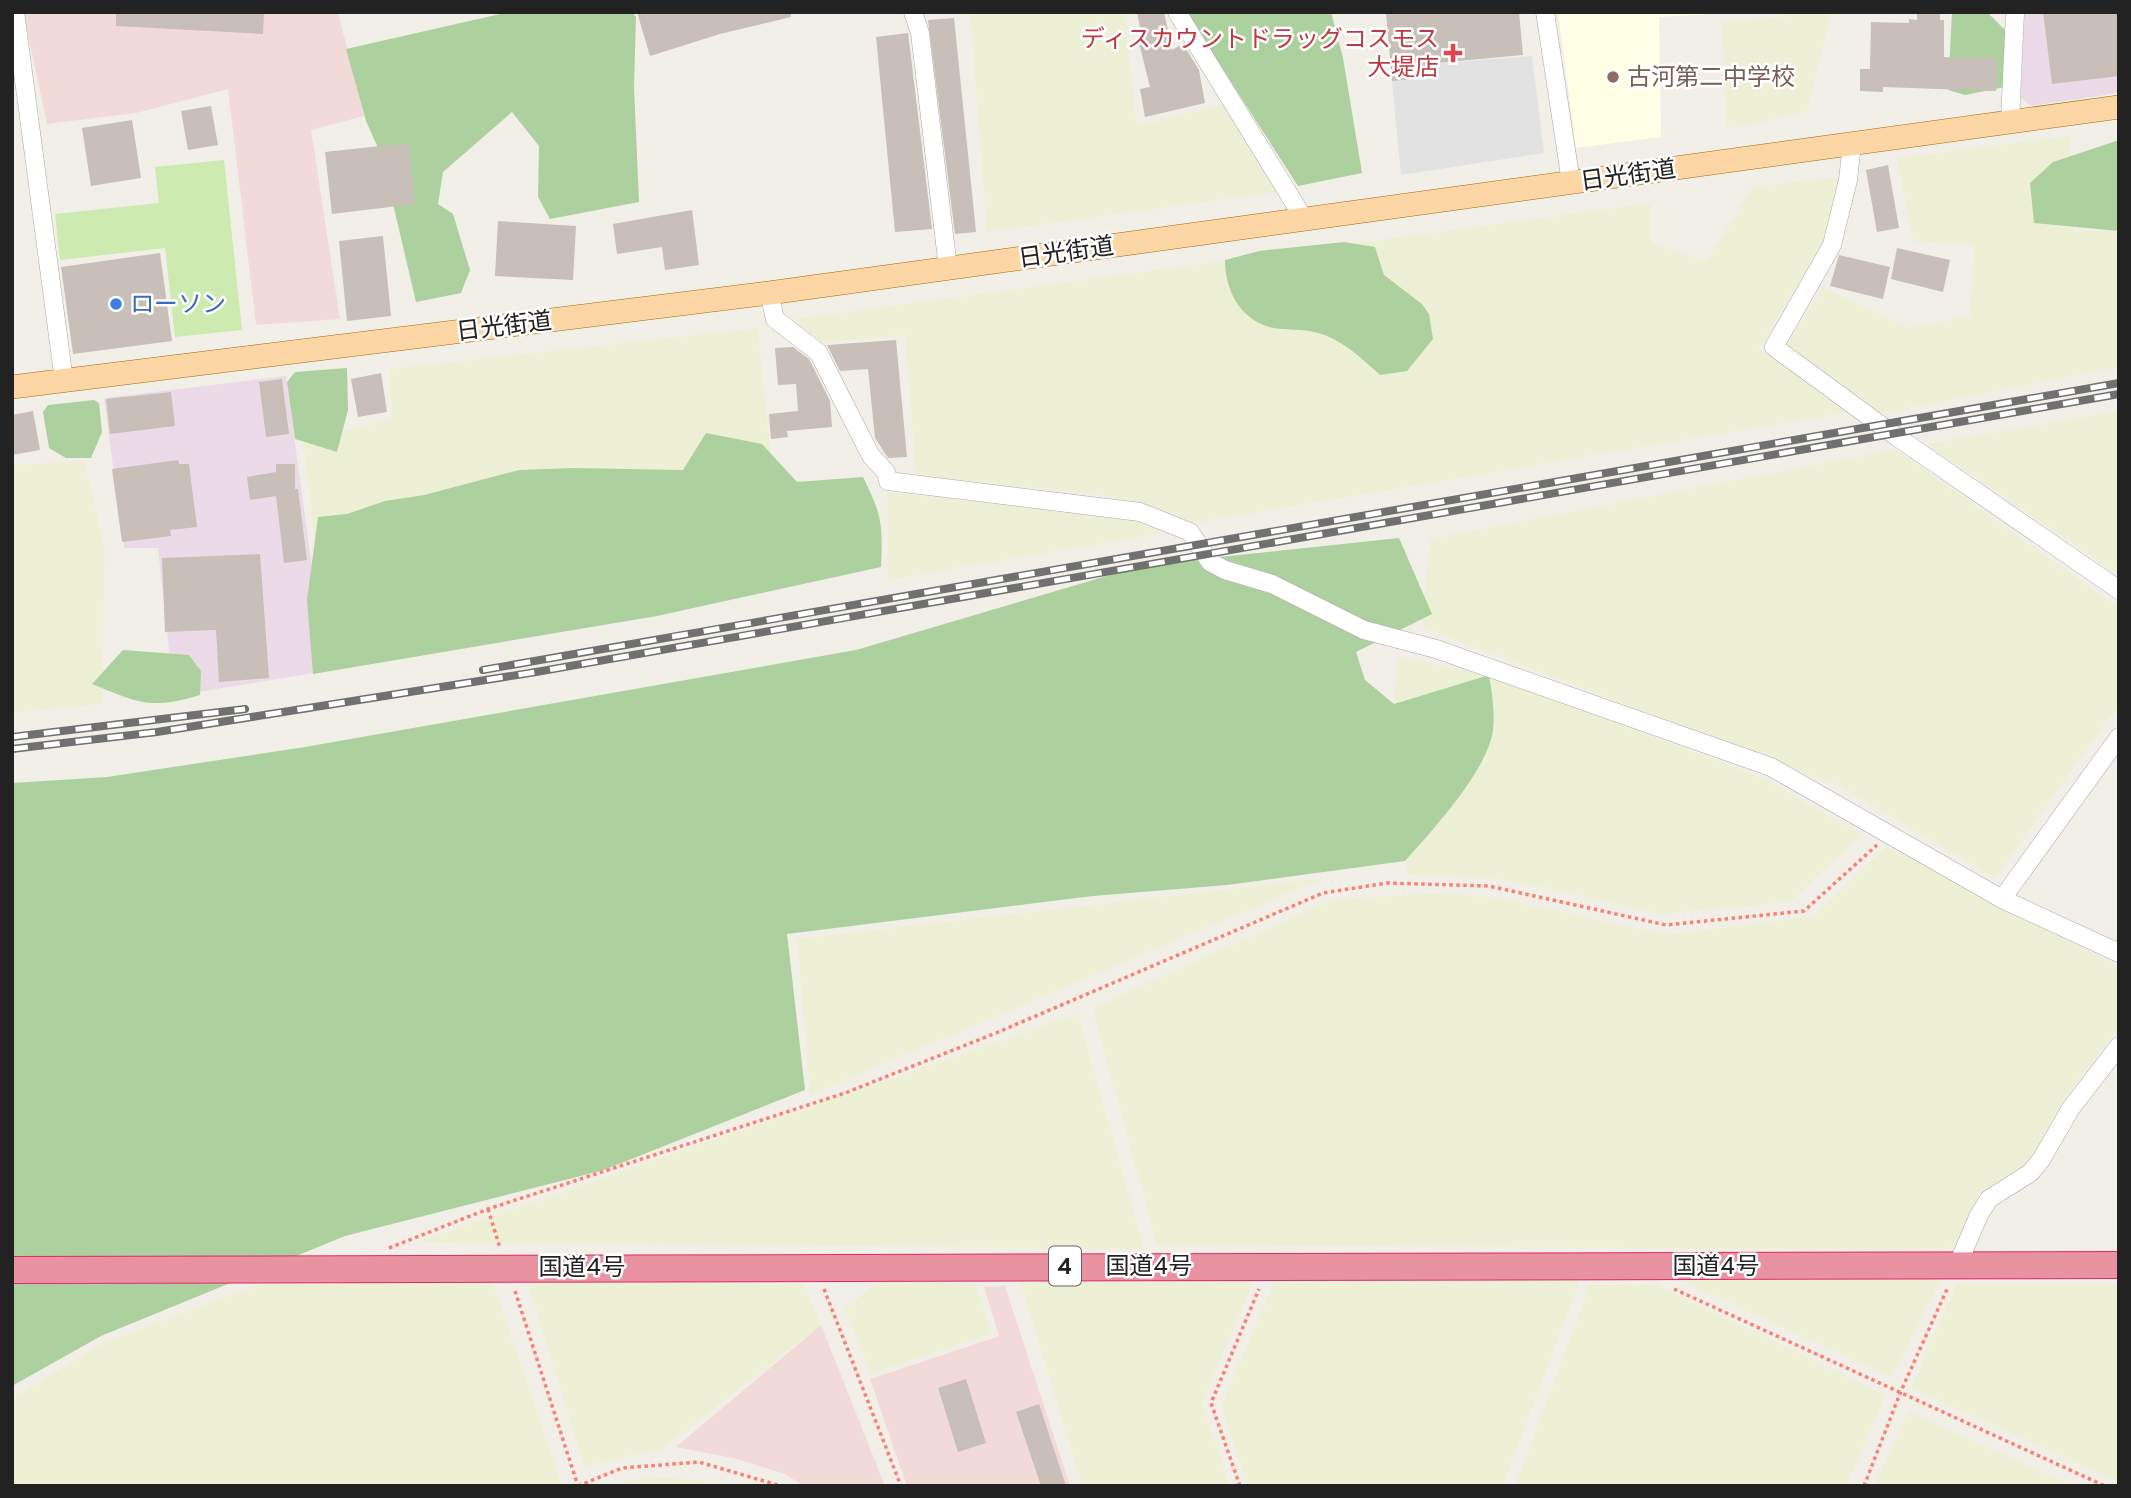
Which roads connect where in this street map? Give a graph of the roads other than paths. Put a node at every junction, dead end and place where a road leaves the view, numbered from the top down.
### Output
1 (913, 12) edge
2 (1177, 12) edge
3 (1545, 12) edge
4 (2015, 12) edge
5 (14, 19) edge
6 (2119, 107) edge
7 (2010, 122) junction
8 (1852, 144) junction
9 (1571, 182) junction
10 (1304, 219) junction
11 (948, 268) junction
12 (769, 293) junction
13 (64, 382) junction
14 (12, 387) edge
15 (2119, 590) edge
16 (2119, 737) edge
17 (2002, 899) junction
18 (2119, 953) edge
19 (2119, 1046) edge
20 (2119, 1265) edge
21 (1957, 1266) junction
22 (12, 1270) edge

1 - 11 street
2 - 10 street
3 - 9 street
4 - 7 street
5 - 13 street
6 - 7 main road, 日光街道
7 - 8 main road, 日光街道
8 - 9 main road, 日光街道
8 - 15 street
9 - 10 main road, 日光街道
10 - 11 main road, 日光街道
11 - 12 main road, 日光街道
12 - 13 main road, 日光街道
12 - 17 street
13 - 14 main road, 日光街道
16 - 17 street
17 - 18 street
19 - 21 street
20 - 21 highway, 国道4号 / 4
21 - 22 highway, 国道4号 / 4

